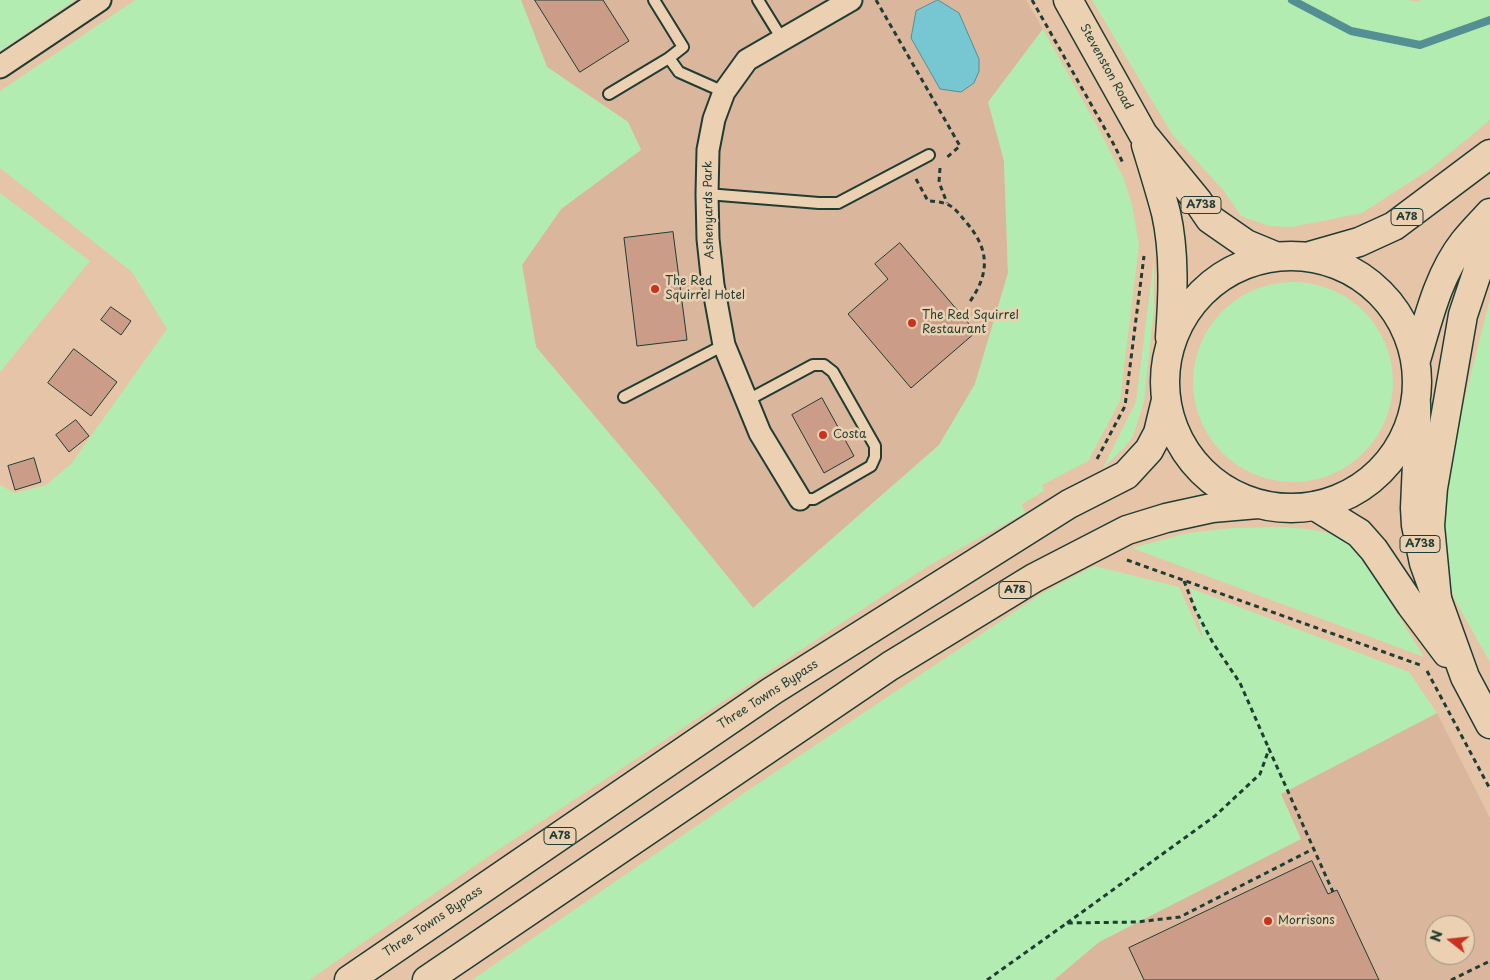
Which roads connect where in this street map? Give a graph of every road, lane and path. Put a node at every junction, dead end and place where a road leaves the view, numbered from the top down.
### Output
1 (100, 0) edge
2 (654, 0) edge
3 (758, 0) edge
4 (850, 0) edge
5 (876, 0) edge
6 (1032, 0) edge
7 (1068, 0) edge
8 (782, 39) junction
9 (669, 58) junction
10 (0, 67) edge
11 (724, 92) junction
12 (609, 94) dead end
13 (1143, 134) junction
14 (1490, 154) edge
15 (929, 155) dead end
16 (908, 166) junction
17 (1126, 170) dead end
18 (706, 194) junction
19 (947, 203) junction
20 (1490, 214) edge
21 (1145, 247) dead end
22 (1490, 248) edge
23 (1275, 256) junction
24 (1310, 256) junction
25 (969, 304) dead end
26 (724, 345) junction
27 (1169, 350) junction
28 (1416, 360) junction
29 (624, 397) dead end
30 (1166, 400) junction
31 (746, 401) junction
32 (1416, 404) junction
33 (1094, 465) dead end
34 (800, 499) joint
35 (1258, 504) junction
36 (1315, 506) junction
37 (1111, 537) junction
38 (1184, 581) junction
39 (1436, 599) junction
40 (1424, 666) junction
41 (1465, 676) junction
42 (1490, 724) edge
43 (1270, 749) junction
44 (1490, 789) edge
45 (1313, 849) junction
46 (1333, 892) dead end
47 (1067, 923) junction
48 (1490, 961) edge
49 (349, 980) edge
50 (427, 980) edge
51 (987, 980) edge
52 (1451, 980) edge

1 - 10 street
2 - 9 lane
3 - 8 lane
4 - 8 street, Ashenyards Park
5 - 19 path
6 - 17 path
7 - 13 main road, Stevenston Road / A738
8 - 11 street, Ashenyards Park
9 - 11 lane
9 - 12 lane
11 - 18 street, Ashenyards Park
13 - 23 main road, A738
13 - 27 main road, A738
14 - 24 main road, A78
15 - 16 lane
16 - 18 lane
16 - 19 path
18 - 26 street, Ashenyards Park
19 - 25 path
20 - 28 main road, A78
21 - 33 path
22 - 39 main road
23 - 24 main road, A78
23 - 27 main road, A78
24 - 28 main road, A78
26 - 29 lane
26 - 31 street, Ashenyards Park
27 - 30 main road, A78
28 - 32 main road, A78
30 - 35 main road, A78
30 - 49 main road, Three Towns Bypass / A78
31 - 34 street, Ashenyards Park
31 - 34 lane
32 - 36 main road, A78
32 - 39 main road, A738
35 - 36 main road, A78
35 - 37 main road, A78
36 - 41 main road, A738
37 - 38 path
37 - 50 main road, A78
38 - 40 path
38 - 43 path
39 - 41 main road, A738
40 - 41 path
40 - 44 path
41 - 42 main road, A738
43 - 45 path
43 - 47 path
45 - 46 path
45 - 47 path
47 - 51 path
48 - 52 path

